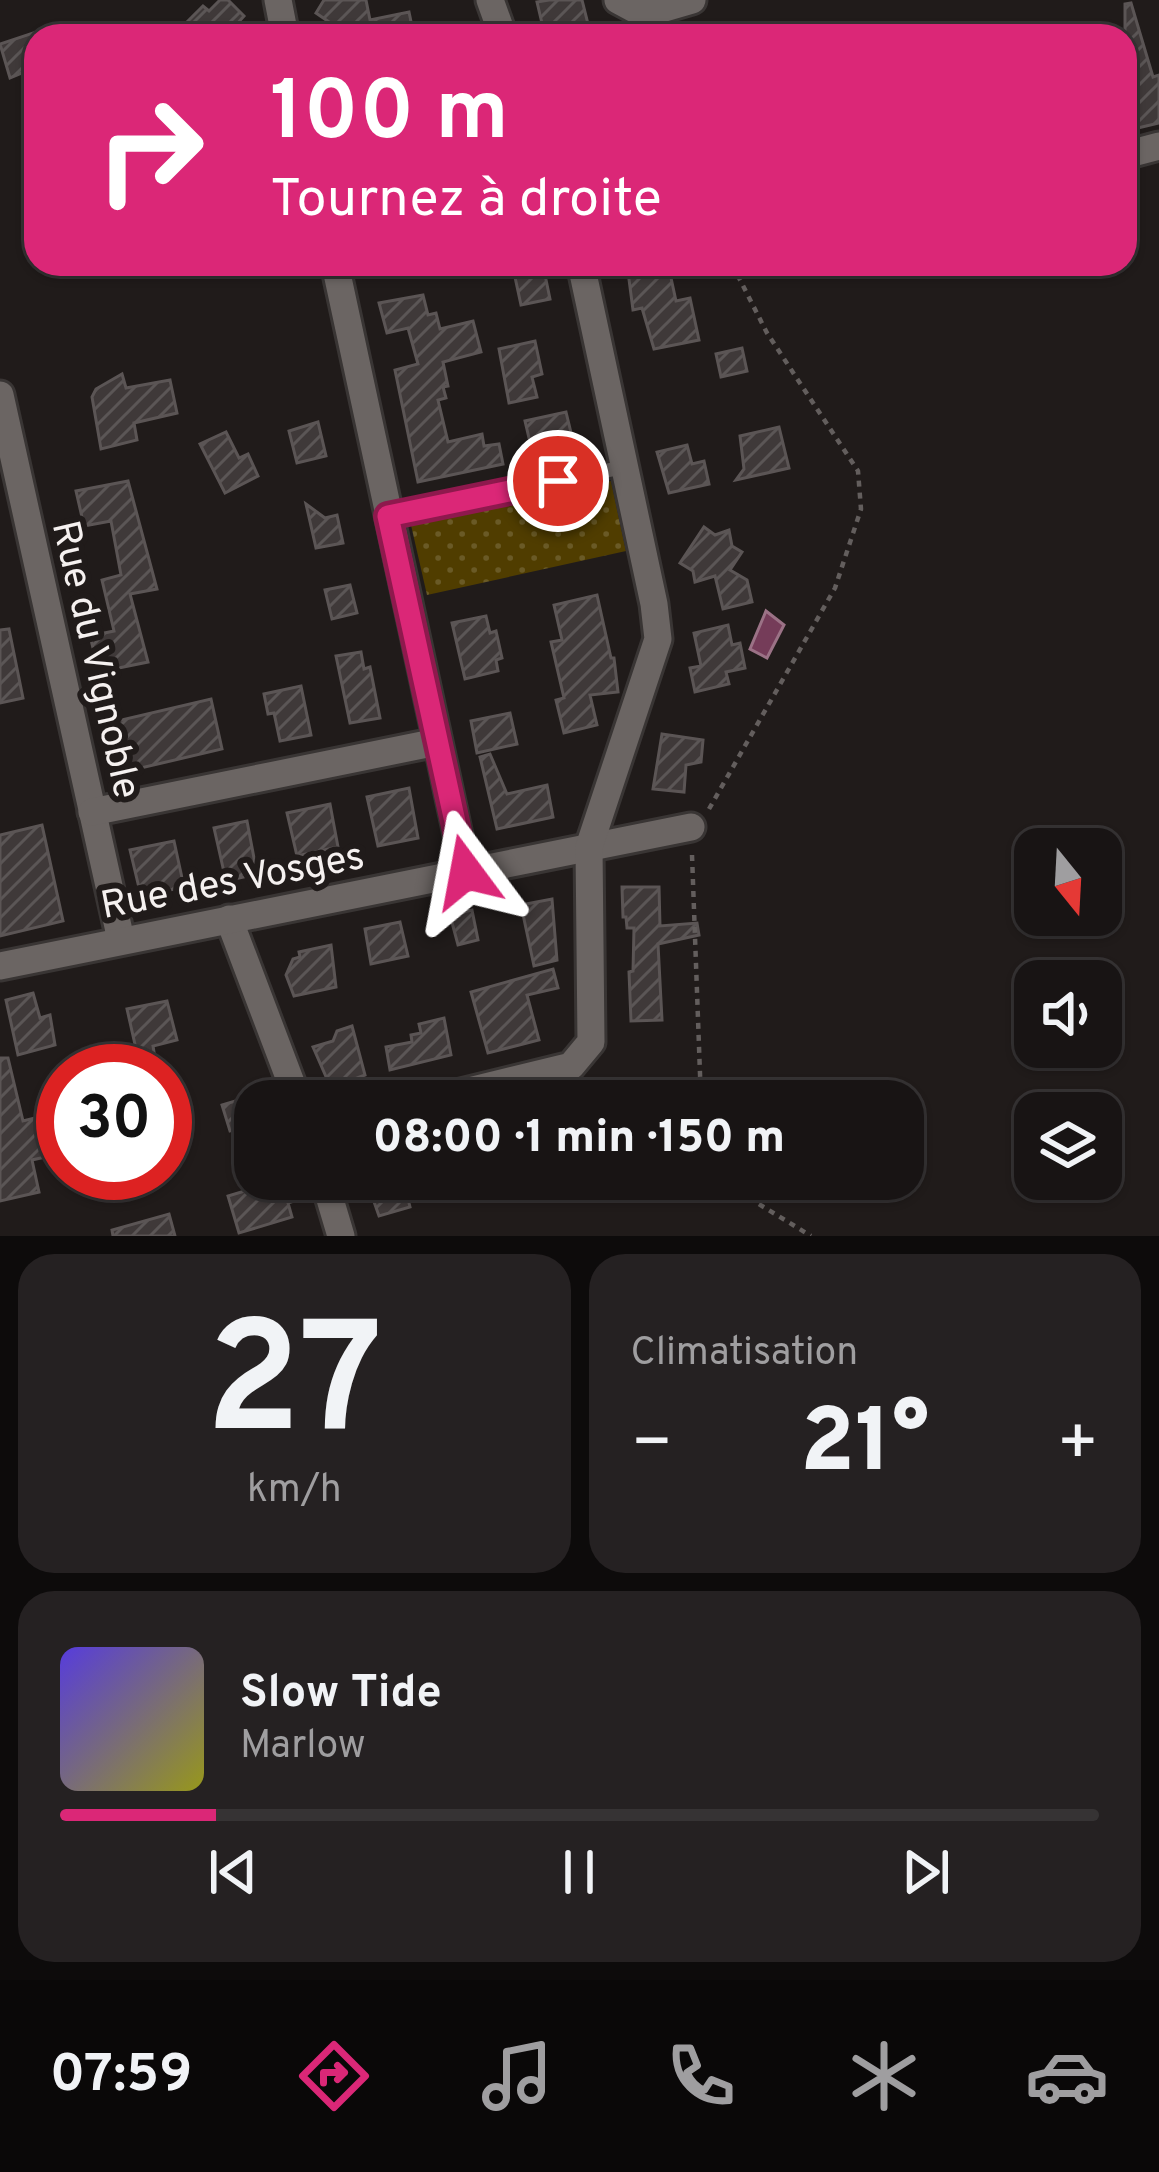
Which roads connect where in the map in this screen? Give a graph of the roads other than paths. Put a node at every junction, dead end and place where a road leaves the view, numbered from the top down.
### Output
1 (619, 0) edge
2 (692, 0) edge
3 (337, 276) edge
4 (584, 276) edge
5 (0, 395) edge
6 (625, 467) junction
7 (388, 516) junction
8 (14, 528) edge
9 (436, 742) junction
10 (92, 812) junction
11 (691, 826) road end
12 (589, 848) junction
13 (466, 872) junction
14 (229, 919) junction
15 (121, 940) junction
16 (0, 966) edge
17 (290, 1080) edge
18 (514, 1080) edge
19 (330, 1200) edge
20 (340, 1236) edge

1 - 2 street
3 - 7 street
4 - 6 street
5 - 8 street, Rue du Vignoble
6 - 7 lane
6 - 12 street
7 - 9 street
8 - 10 street, Rue du Vignoble
9 - 10 street
9 - 13 street
10 - 15 street, Rue du Vignoble
11 - 12 street, Rue des Vosges
12 - 13 street, Rue des Vosges
12 - 18 street
13 - 14 street, Rue des Vosges
14 - 15 street, Rue des Vosges
14 - 17 street
15 - 16 street, Rue des Vosges
19 - 20 street

